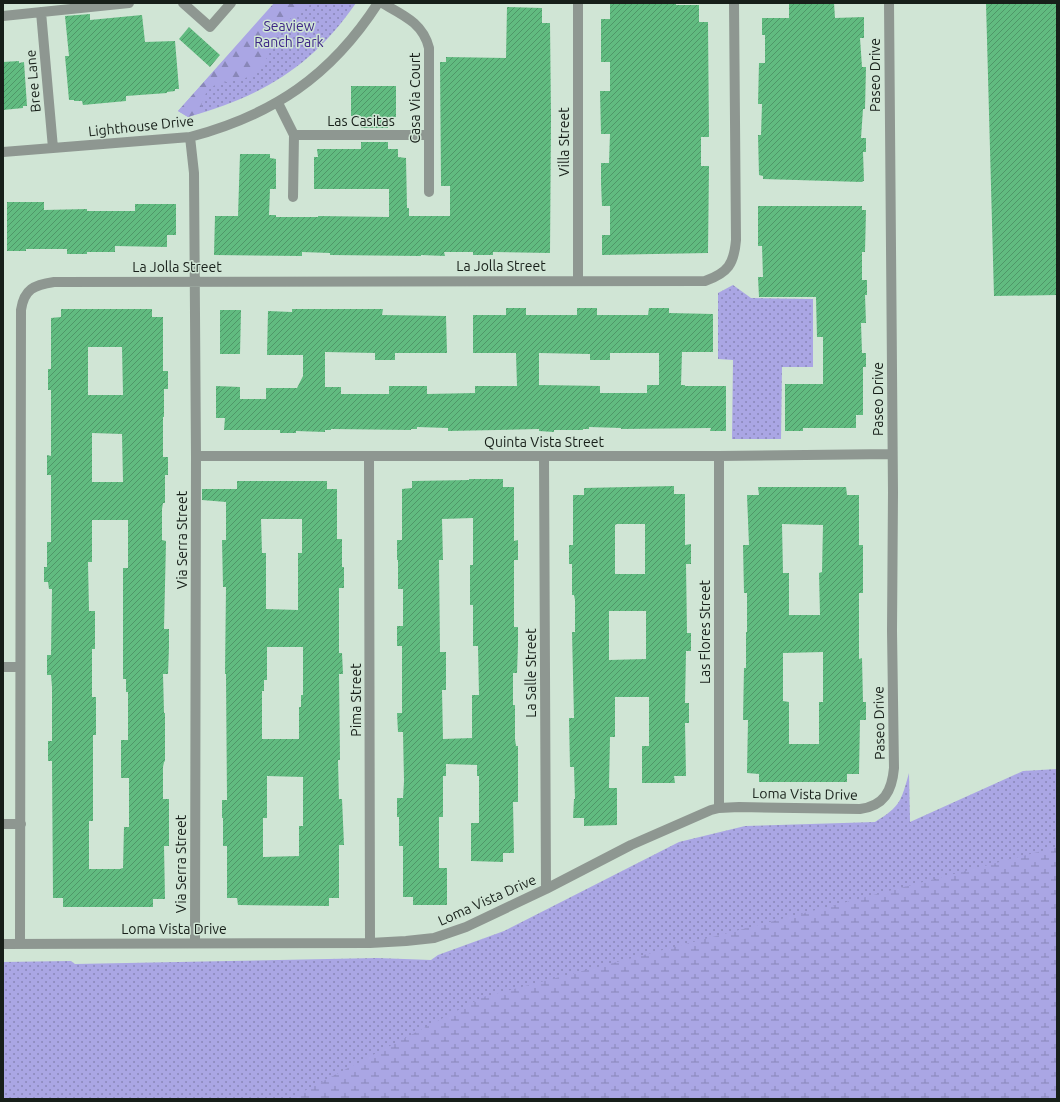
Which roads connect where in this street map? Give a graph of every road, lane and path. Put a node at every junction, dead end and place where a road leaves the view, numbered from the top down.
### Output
1 (130, 3) edge
2 (183, 3) edge
3 (231, 3) edge
4 (378, 3) edge
5 (382, 3) edge
6 (578, 3) edge
7 (734, 3) edge
8 (889, 3) edge
9 (41, 12) junction
10 (3, 16) edge
11 (278, 103) junction
12 (294, 135) junction
13 (428, 135) junction
14 (190, 137) junction
15 (53, 148) junction
16 (3, 152) edge
17 (429, 192) dead end
18 (293, 197) dead end
19 (578, 280) junction
20 (194, 281) junction
21 (892, 454) junction
22 (196, 456) junction
23 (369, 456) junction
24 (544, 456) junction
25 (719, 456) junction
26 (3, 667) edge
27 (20, 667) junction
28 (887, 794) joint
29 (719, 808) junction
30 (3, 824) edge
31 (21, 824) junction
32 (546, 889) junction
33 (20, 943) junction
34 (195, 943) junction
35 (370, 943) junction
36 (3, 944) edge

1 - 9 street
2 - 3 street
4 - 11 street, Lighthouse Drive
5 - 13 street, Casa Via Court
6 - 19 street, Villa Street
7 - 19 street, La Jolla Street
8 - 21 street, Paseo Drive
9 - 10 street
9 - 15 street, Bree Lane
11 - 12 street
11 - 14 street, Lighthouse Drive
12 - 13 street, Las Casitas
12 - 18 street
13 - 17 street, Casa Via Court
14 - 15 street, Lighthouse Drive
14 - 20 street, Via Serra Street
15 - 16 street, Lighthouse Drive
19 - 20 street, La Jolla Street
20 - 22 street, Via Serra Street
20 - 27 street, La Jolla Street
21 - 25 street, Quinta Vista Street
21 - 28 street, Paseo Drive
22 - 23 street, Quinta Vista Street
22 - 34 street, Via Serra Street
23 - 24 street, Quinta Vista Street
23 - 35 street, Pima Street
24 - 25 street, Quinta Vista Street
24 - 32 street, La Salle Street
25 - 29 street, Las Flores Street
26 - 27 street
27 - 31 street
28 - 29 street, Loma Vista Drive
29 - 32 street, Loma Vista Drive
30 - 31 street
31 - 33 street
32 - 35 street, Loma Vista Drive
33 - 34 street, Loma Vista Drive
33 - 36 street, Loma Vista Drive
34 - 35 street, Loma Vista Drive

